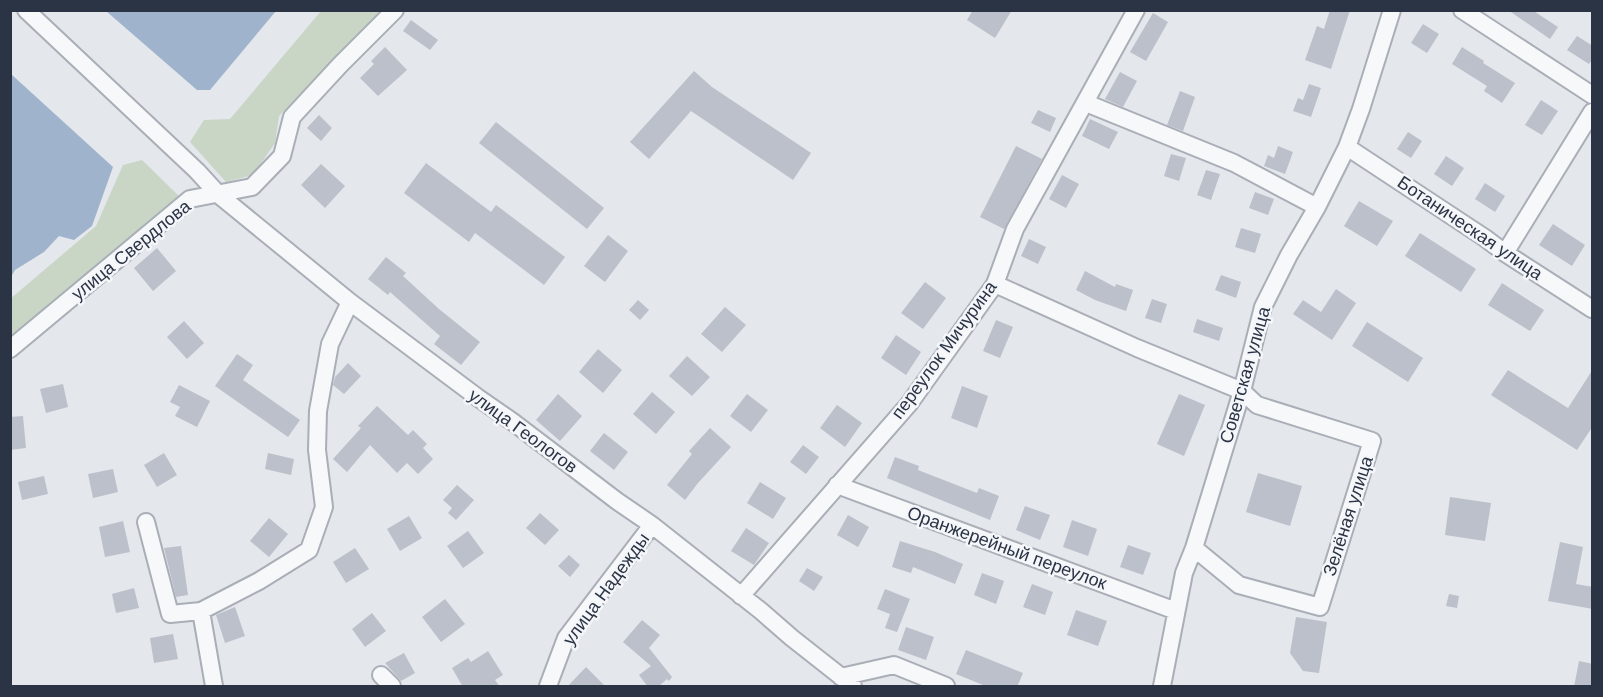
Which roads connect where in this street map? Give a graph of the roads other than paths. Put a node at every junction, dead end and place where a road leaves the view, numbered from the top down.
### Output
1 (26, 10) edge
2 (394, 10) edge
3 (1136, 10) edge
4 (1392, 10) edge
5 (1462, 10) edge
6 (1593, 95) edge
7 (1086, 103) junction
8 (1593, 112) edge
9 (1347, 147) junction
10 (219, 195) junction
11 (1317, 207) junction
12 (1505, 253) junction
13 (995, 284) junction
14 (350, 302) junction
15 (1593, 309) edge
16 (10, 349) edge
17 (1242, 391) junction
18 (837, 485) junction
19 (146, 522) dead end
20 (652, 525) junction
21 (1194, 548) junction
22 (741, 596) junction
23 (201, 611) junction
24 (1176, 611) junction
25 (847, 682) edge
26 (214, 687) edge
27 (548, 687) edge
28 (946, 687) edge
29 (1162, 687) edge

1 - 10 street, улица Геологов
2 - 10 street, улица Свердлова
3 - 7 street, переулок Мичурина
4 - 9 street, Советская улица
5 - 6 street
7 - 11 street
7 - 13 street, переулок Мичурина
8 - 12 street
9 - 11 street, Советская улица
9 - 12 street, Ботаническая улица
10 - 14 street, улица Геологов
10 - 16 street, улица Свердлова
11 - 17 street, Советская улица
12 - 15 street, Ботаническая улица
13 - 17 street, Зелёная улица
13 - 18 street, переулок Мичурина
14 - 20 street, улица Геологов
14 - 23 street
17 - 21 street, Советская улица
17 - 21 street, Зелёная улица
18 - 22 street, переулок Мичурина
18 - 24 street, Оранжерейный переулок
19 - 23 street
20 - 22 street, улица Геологов
20 - 27 street, улица Надежды
21 - 24 street, Советская улица
22 - 25 street, улица Геологов
23 - 26 street
24 - 29 street, Советская улица
25 - 28 street

